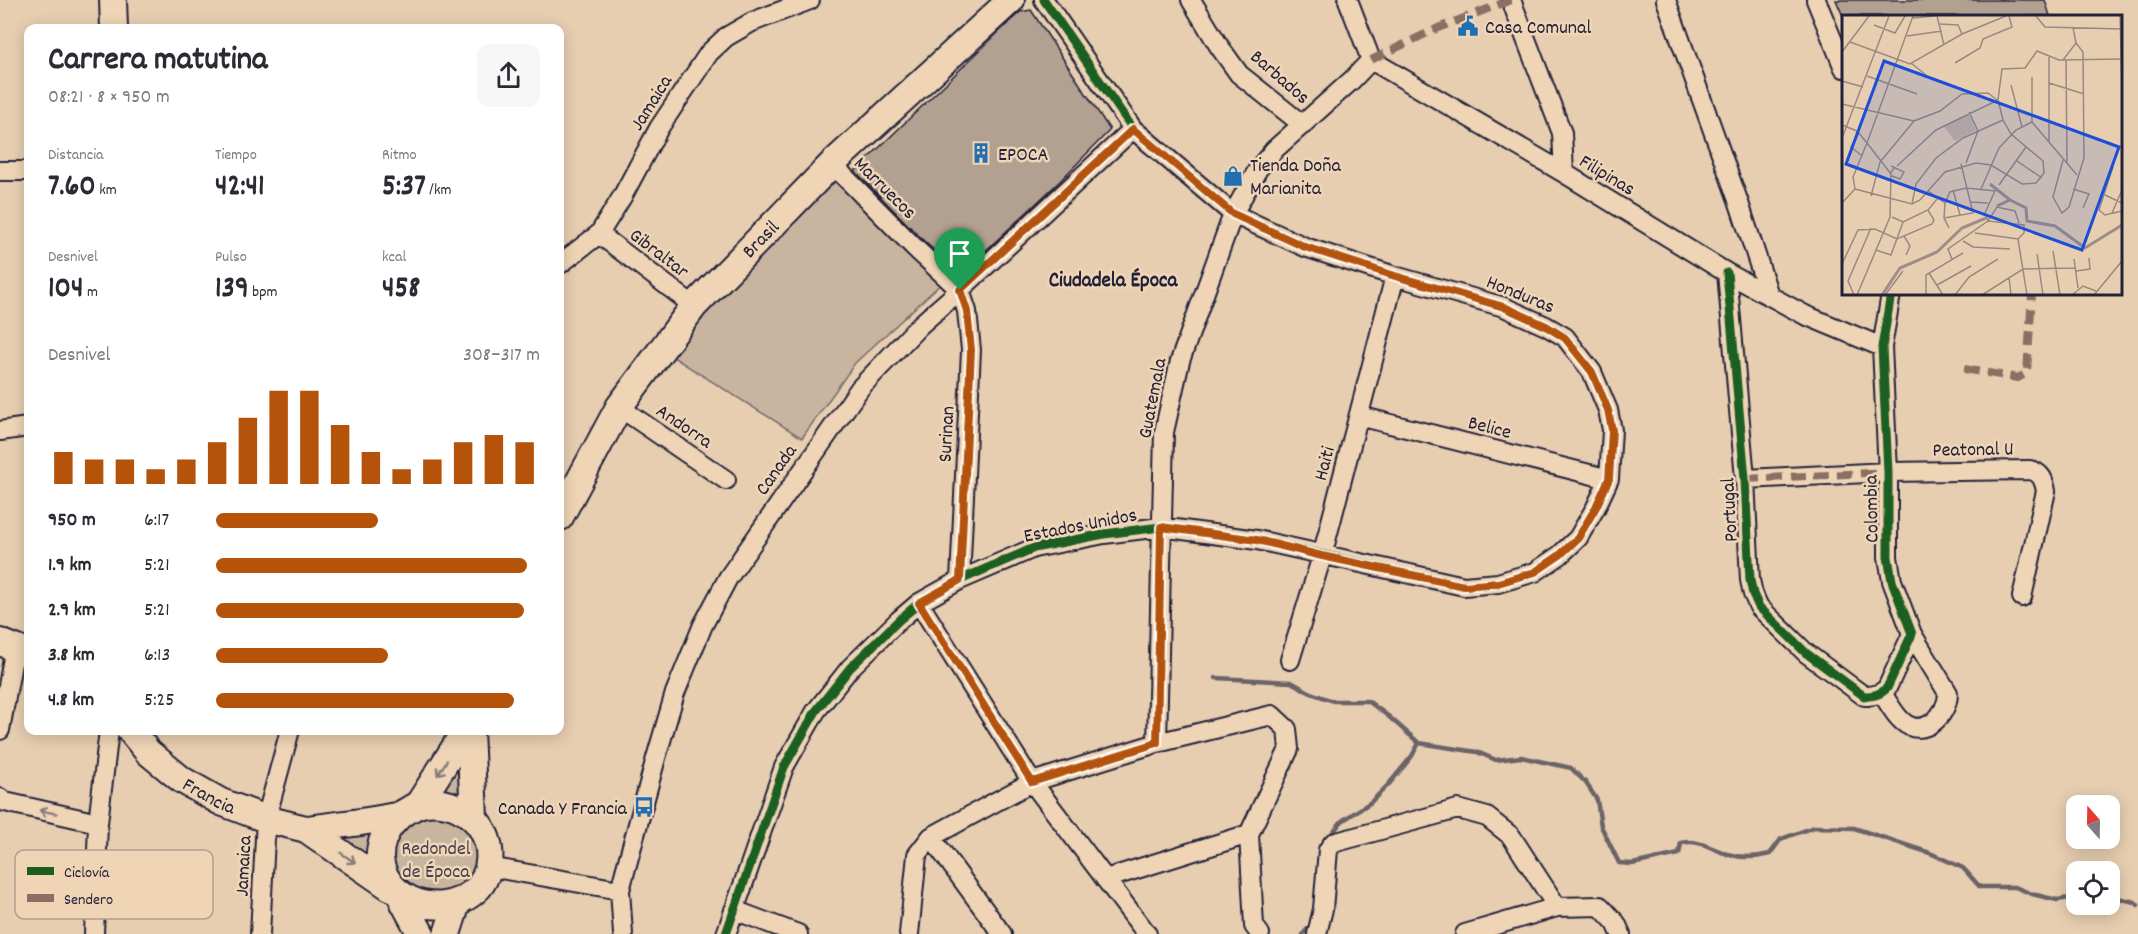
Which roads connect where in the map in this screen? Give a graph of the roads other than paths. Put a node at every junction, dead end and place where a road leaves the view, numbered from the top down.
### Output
1 (113, 0) edge
2 (810, 0) edge
3 (1011, 0) edge
4 (1044, 0) edge
5 (1191, 0) edge
6 (1348, 0) edge
7 (1511, 0) edge
8 (1666, 0) edge
9 (1816, 0) edge
10 (114, 24) edge
11 (1371, 60) junction
12 (1842, 63) edge
13 (1303, 124) junction
14 (1133, 129) junction
15 (832, 164) junction
16 (0, 171) edge
17 (24, 171) edge
18 (1564, 173) junction
19 (1233, 214) junction
20 (599, 234) junction
21 (564, 261) edge
22 (1727, 273) junction
23 (1395, 276) junction
24 (960, 290) junction
25 (1769, 296) junction
26 (1892, 296) edge
27 (694, 306) junction
28 (1882, 347) junction
29 (619, 407) junction
30 (1359, 416) junction
31 (24, 428) edge
32 (0, 431) edge
33 (1888, 472) junction
34 (1609, 479) junction
35 (1745, 479) junction
36 (726, 480) dead end
37 (564, 510) edge
38 (1161, 527) junction
39 (1322, 556) junction
40 (1535, 572) joint
41 (960, 580) junction
42 (2022, 597) dead end
43 (919, 603) junction
44 (1912, 634) junction
45 (14, 648) edge
46 (1290, 660) dead end
47 (1882, 693) junction
48 (0, 730) edge
49 (108, 735) edge
50 (134, 735) edge
51 (289, 735) edge
52 (464, 735) edge
53 (468, 735) edge
54 (1157, 743) junction
55 (1032, 782) junction
56 (0, 798) edge
57 (409, 810) junction
58 (474, 818) junction
59 (266, 819) junction
60 (98, 823) junction
61 (306, 829) junction
62 (1249, 834) junction
63 (931, 837) junction
64 (97, 850) edge
65 (489, 867) junction
66 (1105, 879) junction
67 (621, 890) junction
68 (396, 894) junction
69 (456, 906) junction
70 (1557, 906) junction
71 (734, 910) junction
72 (95, 919) edge
73 (1257, 930) edge
74 (94, 934) edge
75 (260, 934) edge
76 (421, 934) edge
77 (447, 934) edge
78 (623, 934) edge
79 (726, 934) edge
80 (798, 934) edge
81 (909, 934) edge
82 (1002, 934) edge
83 (1147, 934) edge
84 (1317, 934) edge
85 (1465, 934) edge
86 (1621, 934) edge

1 - 10 street
2 - 20 street, Jamaica
3 - 15 street, Brasil
4 - 14 street, Honduras
5 - 13 street, Barbados
6 - 11 street
7 - 18 street
8 - 25 street
9 - 12 street
11 - 13 street, Guatemala
11 - 18 street, Filipinas
13 - 19 street, Guatemala
14 - 19 street, Honduras
14 - 24 street, Canada
15 - 24 street, Marruecos
15 - 27 street, Brasil
16 - 17 street
18 - 22 street, Filipinas
19 - 23 street, Honduras
19 - 38 street, Guatemala
20 - 21 street, Jamaica
20 - 27 street, Gibraltar
22 - 25 street, Filipinas
22 - 35 street, Portugal
23 - 30 street, Haiti
23 - 34 street, Honduras
24 - 41 street, Surinan
24 - 67 street, Canada
25 - 28 street, Filipinas
26 - 28 street, Colombia
27 - 29 street, Brasil
28 - 33 street, Colombia
29 - 36 street, Andorra
29 - 37 street, Brasil
30 - 34 street, Belice
30 - 39 street, Haiti
31 - 32 street
33 - 35 street
33 - 42 street, Peatonal U
33 - 44 street, Colombia
34 - 40 street, Honduras
35 - 47 street, Portugal
38 - 39 street, Estados Unidos
38 - 41 street, Estados Unidos
38 - 54 street, Guatemala
39 - 40 street, Estados Unidos
39 - 46 street, Haiti
41 - 43 street, Estados Unidos
43 - 55 street
43 - 71 street, Estados Unidos
44 - 47 street
44 - 47 street, Colombia
45 - 48 street
49 - 60 street
50 - 59 street, Francia
51 - 59 street, Jamaica
52 -> 57 street
53 - 58 street
54 - 55 street
54 - 62 street
55 - 63 street
55 - 66 street
60 -> 56 street
57 - 58 street
57 - 61 street, Francia
57 - 68 street
58 - 65 street
59 - 61 street, Francia
59 - 75 street, Jamaica
60 - 64 street
61 -> 68 street, Francia
62 - 66 street
62 - 73 street
63 - 81 street
63 - 82 street
65 - 67 street
65 - 69 street
66 - 83 street
67 - 78 street, Canada
68 - 69 street
68 - 76 street
69 - 77 street
70 - 84 street
70 - 85 street
70 - 86 street
71 - 79 street, Estados Unidos
71 - 80 street
72 - 74 street

